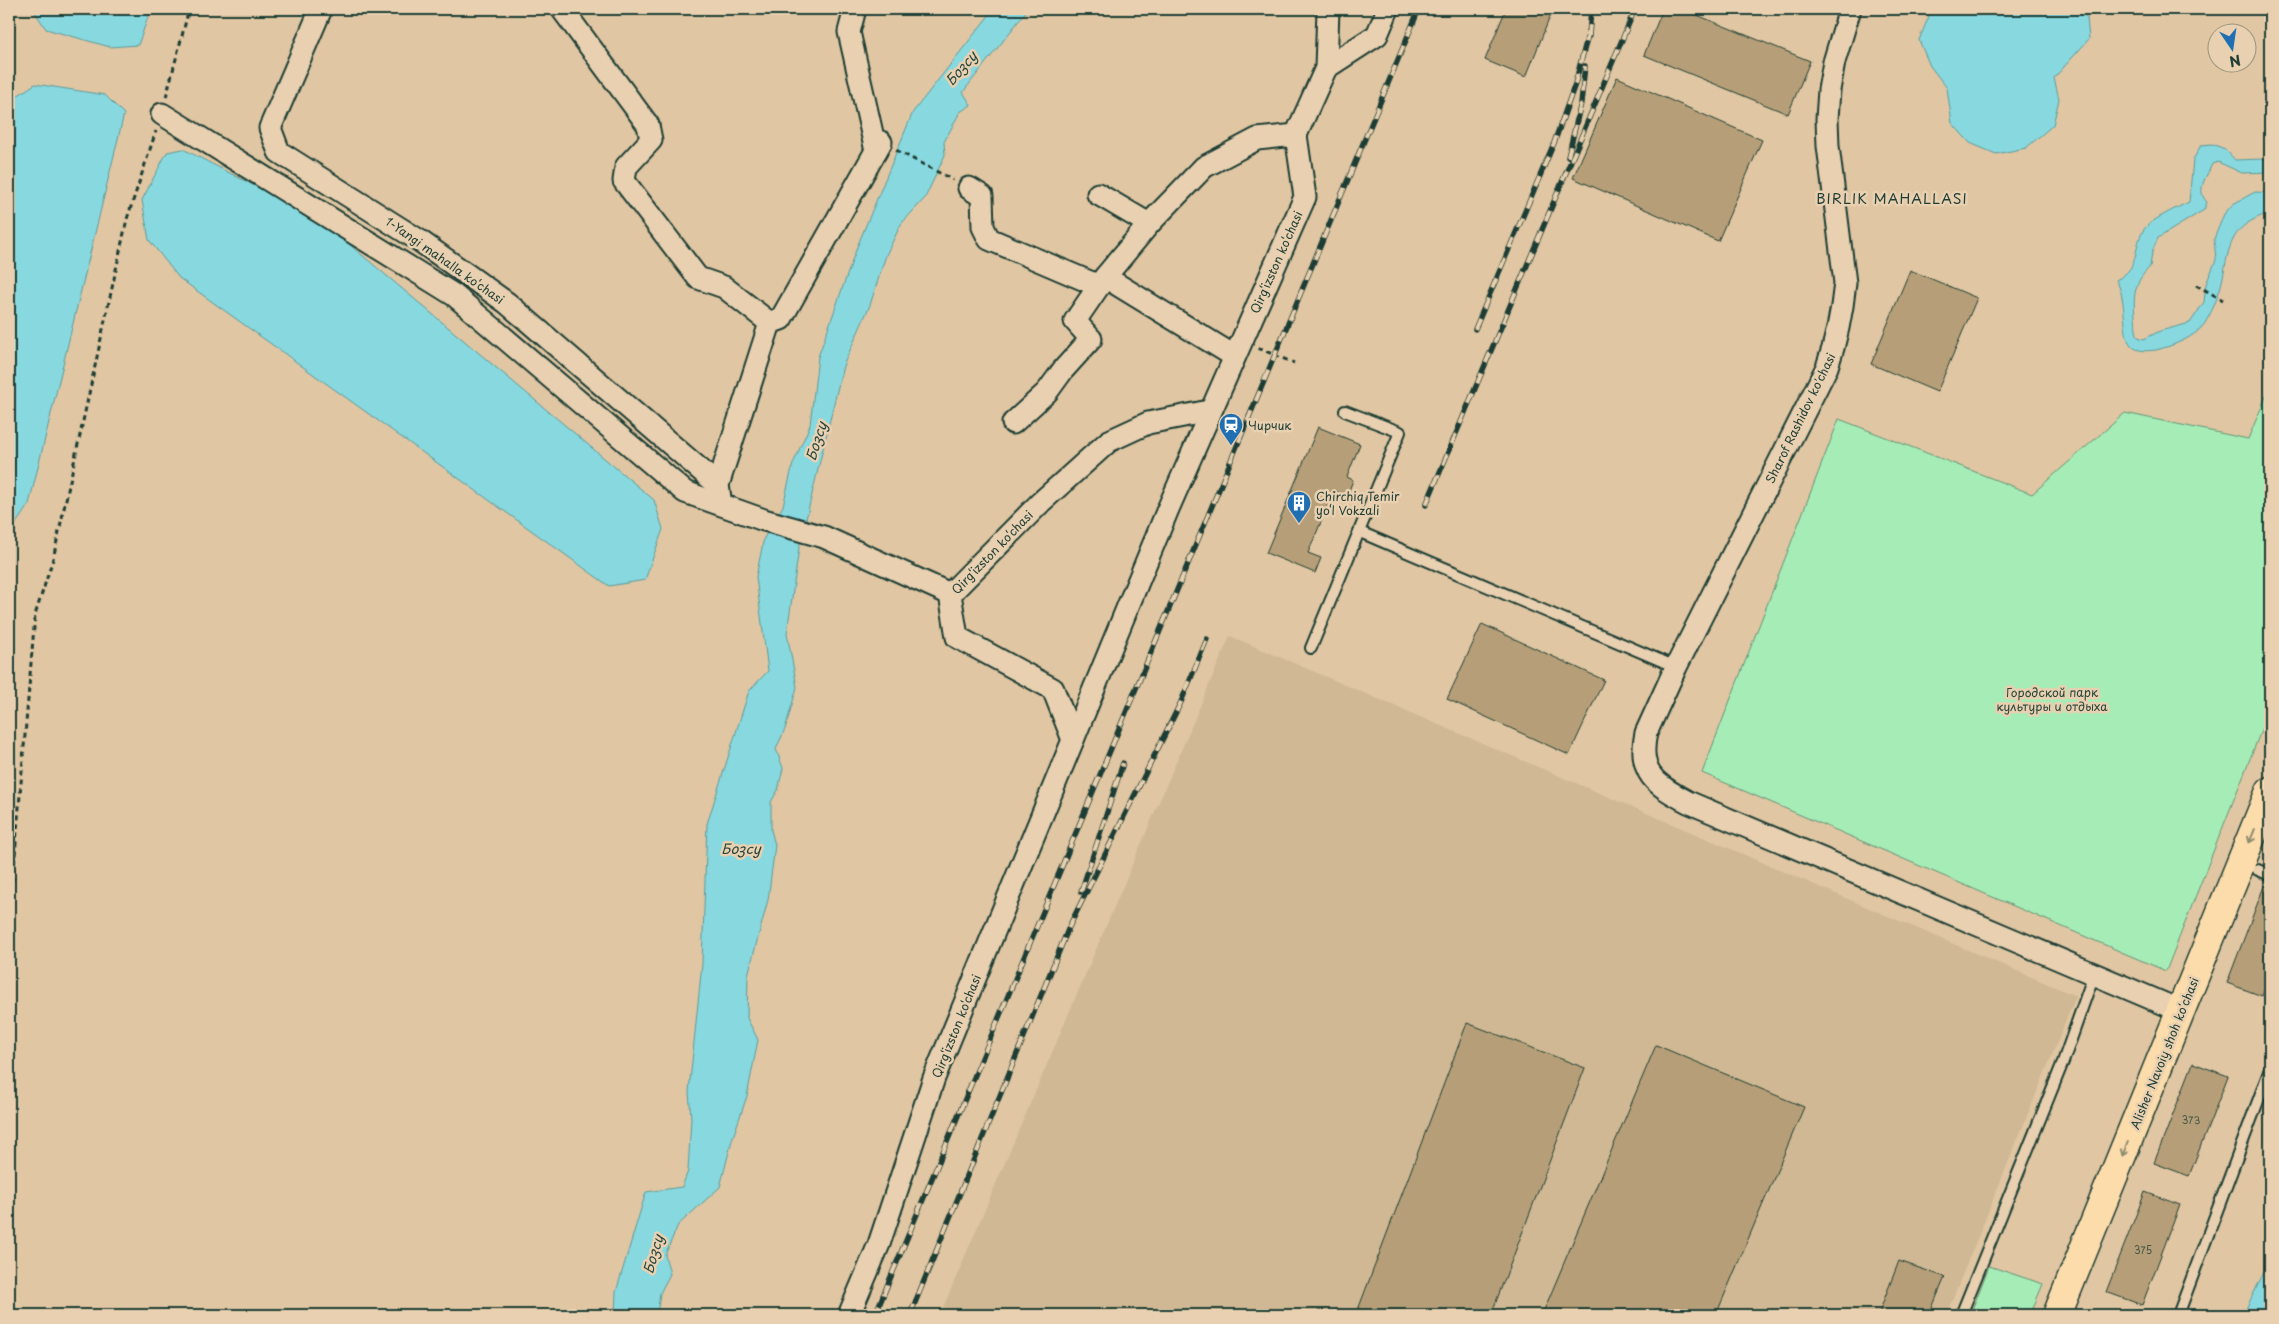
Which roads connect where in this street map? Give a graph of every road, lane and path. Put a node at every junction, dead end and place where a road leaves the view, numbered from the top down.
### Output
1 (189, 9) edge
2 (321, 9) edge
3 (562, 9) edge
4 (855, 9) edge
5 (1328, 9) edge
6 (1388, 9) edge
7 (1850, 9) edge
8 (1326, 68) junction
9 (162, 114) junction
10 (1296, 135) junction
11 (879, 146) junction
12 (969, 188) joint
13 (1098, 194) dead end
14 (1149, 224) junction
15 (1102, 281) junction
16 (2196, 285) dead end
17 (2223, 300) dead end
18 (770, 323) junction
19 (1238, 348) junction
20 (1294, 363) dead end
21 (1209, 411) junction
22 (1345, 411) dead end
23 (1013, 423) dead end
24 (720, 495) junction
25 (1360, 532) junction
26 (950, 594) junction
27 (1311, 648) dead end
28 (1676, 667) junction
29 (1073, 740) junction
30 (2270, 791) edge
31 (2270, 840) edge
32 (2264, 872) edge
33 (9, 927) edge
34 (2094, 974) junction
35 (2190, 1014) junction
36 (2270, 1069) edge
37 (849, 1315) edge
38 (1961, 1315) edge
39 (2057, 1315) edge
40 (2078, 1315) edge
41 (2178, 1315) edge

1 - 9 path
2 - 24 street, 1-Yangi mahalla ko‘chasi
3 - 18 street
4 - 11 street
5 - 8 street
6 - 8 street
7 - 28 street, Sharof Rashidov ko'chasi
8 - 10 street
9 - 24 street
9 - 33 path
10 - 14 street
10 - 19 street, Qirg‘izston ko‘chasi
11 - 12 path
11 - 18 street
12 - 15 street
13 - 14 street
14 - 15 street
15 - 19 street
15 - 23 street
16 - 17 path
18 - 24 street
19 - 20 path
19 - 21 street, Qirg‘izston ko‘chasi
21 - 26 street, Qirg‘izston ko‘chasi
21 - 29 street, Qirg‘izston ko‘chasi
22 - 25 lane
24 - 26 street
25 - 27 lane
25 - 28 lane
26 - 29 street, Qirg‘izston ko‘chasi
28 - 34 street, Sharof Rashidov ko'chasi
29 - 37 street, Qirg‘izston ko‘chasi
30 -> 35 main road, Alisher Navoiy shoh koʻchasi
31 - 32 main road, Alisher Navoiy shoh koʻchasi
32 - 35 main road, Alisher Navoiy shoh koʻchasi
34 - 35 street
34 - 38 lane
35 -> 39 main road, Alisher Navoiy shoh koʻchasi
35 - 40 main road, Alisher Navoiy shoh koʻchasi
36 - 41 lane

